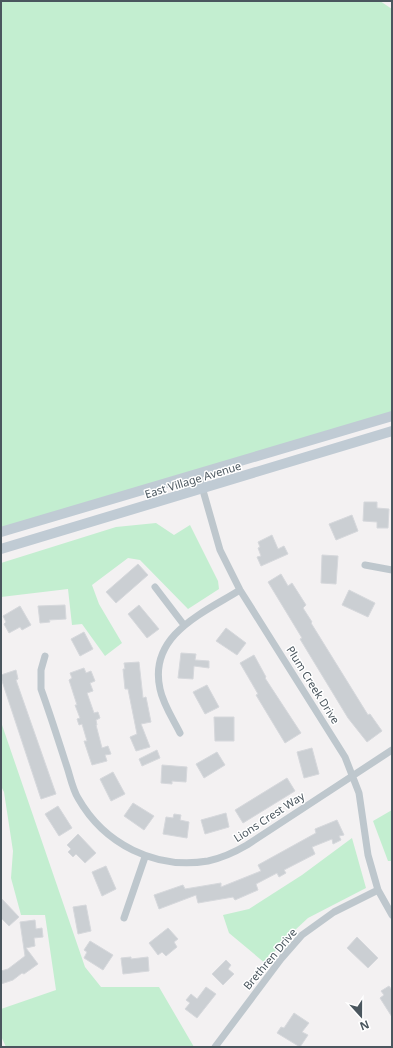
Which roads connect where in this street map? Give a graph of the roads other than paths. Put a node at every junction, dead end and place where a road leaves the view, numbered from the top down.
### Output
1 (392, 416) edge
2 (392, 432) edge
3 (198, 473) junction
4 (202, 490) junction
5 (1, 532) edge
6 (1, 549) edge
7 (366, 565) dead end
8 (392, 570) edge
9 (155, 587) dead end
10 (240, 590) junction
11 (184, 625) junction
12 (45, 656) dead end
13 (180, 734) dead end
14 (392, 750) edge
15 (353, 776) junction
16 (146, 857) junction
17 (378, 890) junction
18 (392, 915) edge
19 (124, 918) dead end
20 (215, 1047) edge

1 - 3 street, East Village Avenue
2 - 4 street, East Village Avenue
3 - 4 street, Plum Creek Drive
3 - 5 street, East Village Avenue
4 - 6 street, East Village Avenue
4 - 10 street, Plum Creek Drive
7 - 8 street
9 - 11 street
10 - 11 street
10 - 15 street, Plum Creek Drive
11 - 13 street
12 - 16 street, Lions Crest Way
14 - 15 street, Lions Crest Way
15 - 16 street, Lions Crest Way
15 - 17 street, Plum Creek Drive
16 - 19 street
17 - 18 street, Plum Creek Drive
17 - 20 street, Brethren Drive

